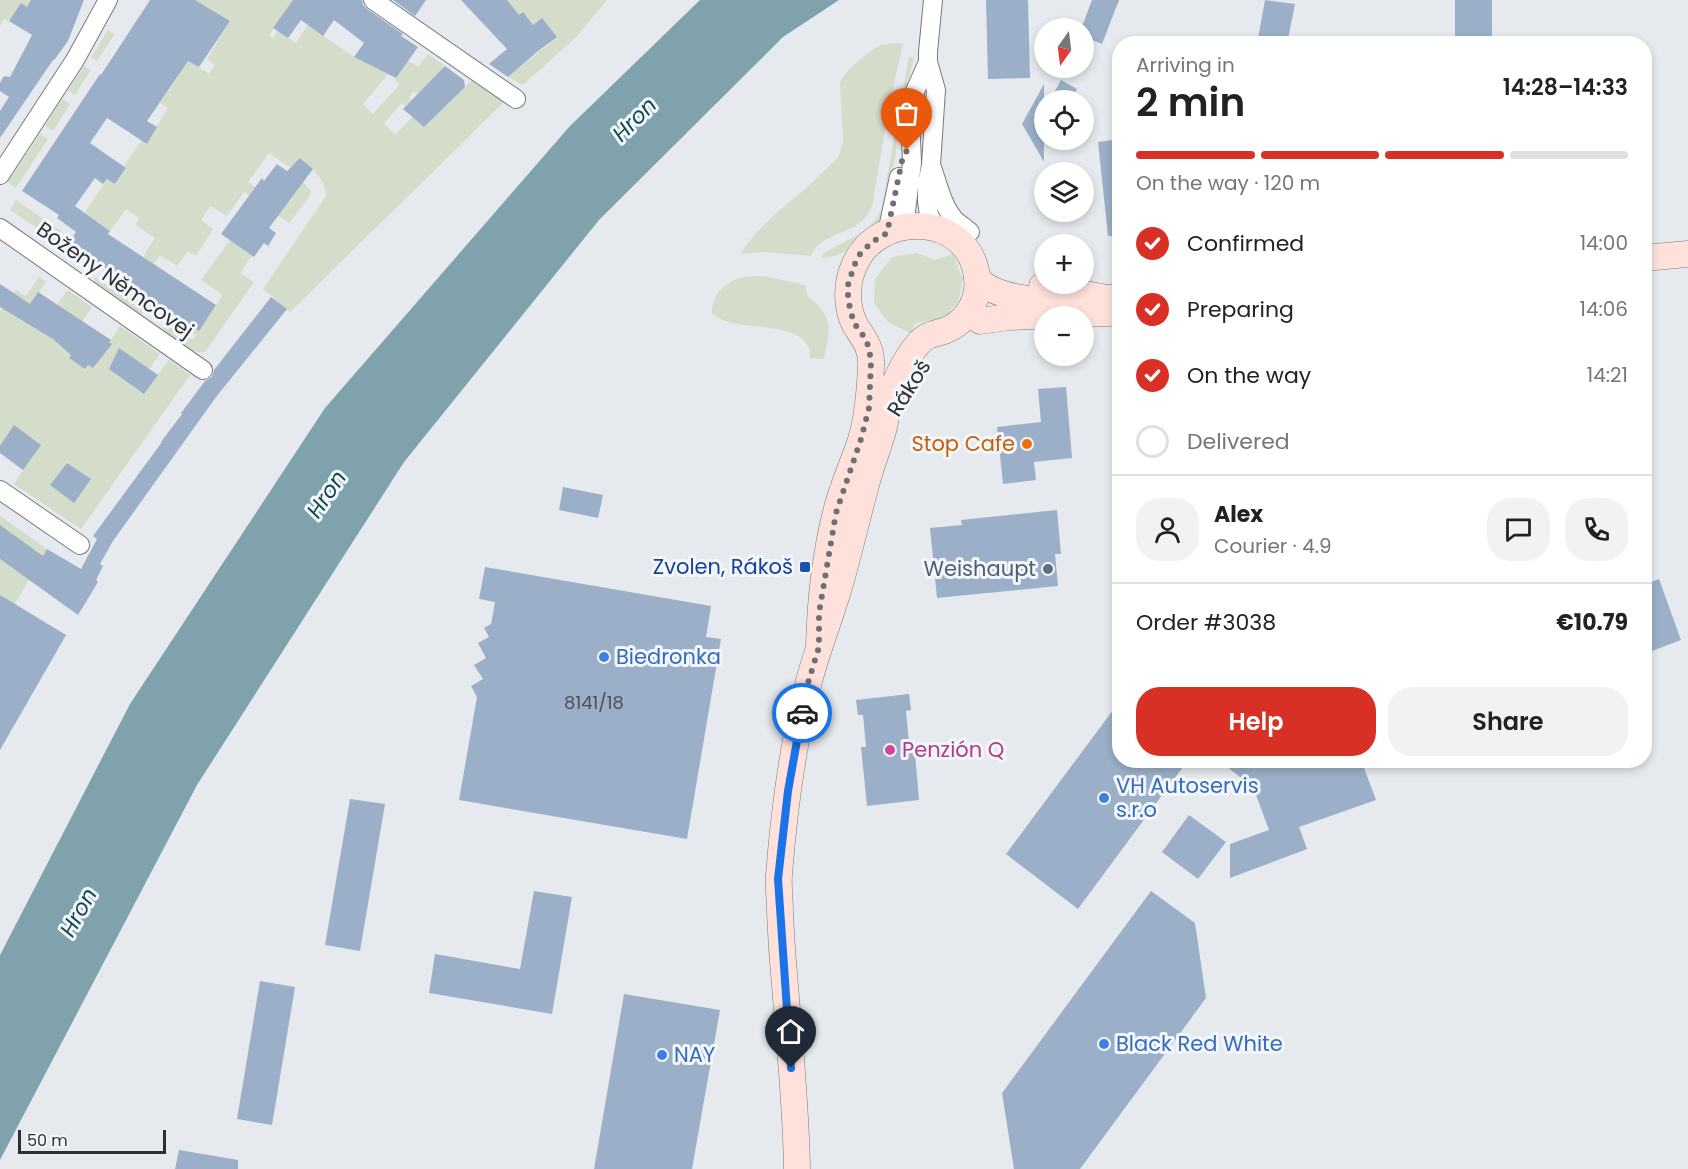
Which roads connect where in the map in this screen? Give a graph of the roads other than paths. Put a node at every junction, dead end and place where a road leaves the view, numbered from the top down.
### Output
1 (108, 0) edge
2 (373, 0) edge
3 (933, 0) edge
4 (928, 62) junction
5 (516, 99) dead end
6 (931, 165) junction
7 (0, 175) edge
8 (0, 228) edge
9 (955, 233) junction
10 (896, 234) junction
11 (1688, 254) edge
12 (1652, 257) edge
13 (987, 280) junction
14 (855, 295) junction
15 (1112, 302) edge
16 (1112, 308) edge
17 (980, 321) junction
18 (882, 334) junction
19 (924, 348) junction
20 (203, 370) dead end
21 (876, 418) junction
22 (0, 490) edge
23 (80, 545) dead end
24 (797, 1169) edge

1 - 7 street
2 - 5 street
3 - 4 street
4 - 6 street
4 - 10 street
6 - 9 street
6 - 9 street
8 - 20 street, Boženy Němcovej
9 - 10 street
9 - 13 street
10 - 14 street
11 - 12 street
13 - 15 street
13 - 17 street
13 - 19 street
14 - 18 street
14 - 21 street, Rákoš
16 - 17 street
17 - 19 street
18 - 19 street
18 - 21 street, Rákoš
19 - 21 street, Rákoš
21 - 24 street, Rákoš
22 - 23 street

